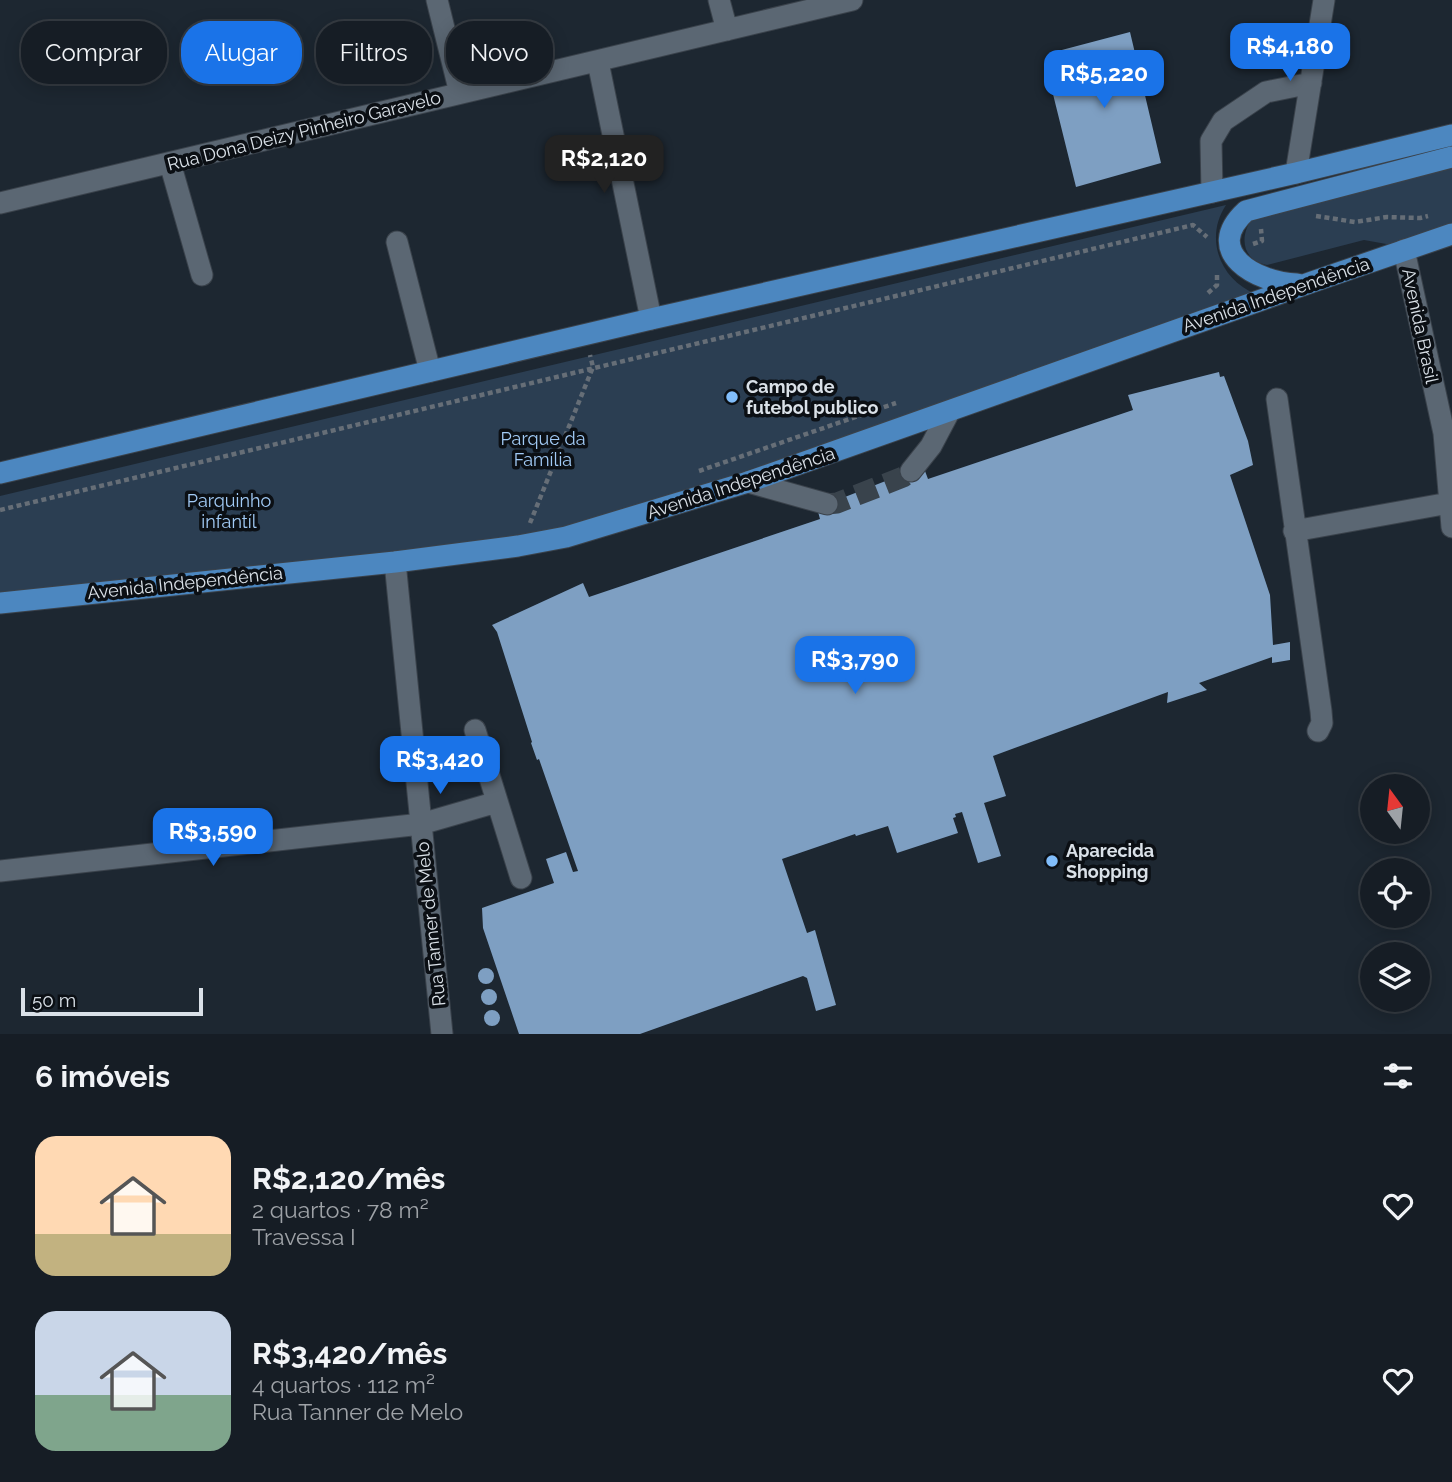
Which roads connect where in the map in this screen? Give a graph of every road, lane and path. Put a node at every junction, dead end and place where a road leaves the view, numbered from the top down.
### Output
1 (438, 0) edge
2 (719, 0) edge
3 (852, 0) edge
4 (1324, 0) edge
5 (727, 30) junction
6 (598, 62) junction
7 (1311, 83) junction
8 (460, 93) junction
9 (1452, 135) edge
10 (1452, 157) edge
11 (170, 163) junction
12 (1296, 173) junction
13 (1212, 192) junction
14 (0, 203) edge
15 (1306, 216) dead end
16 (1430, 216) dead end
17 (1263, 226) dead end
18 (1452, 234) edge
19 (397, 242) dead end
20 (1404, 250) junction
21 (1223, 253) junction
22 (202, 275) dead end
23 (1315, 281) junction
24 (1196, 297) dead end
25 (651, 319) junction
26 (586, 334) junction
27 (593, 367) junction
28 (430, 371) junction
29 (1277, 399) dead end
30 (906, 400) dead end
31 (949, 412) junction
32 (911, 471) tunnel mouth
33 (696, 472) dead end
34 (0, 473) edge
35 (748, 482) junction
36 (1449, 503) junction
37 (827, 504) tunnel mouth
38 (0, 510) edge
39 (543, 517) dead end
40 (531, 521) junction
41 (517, 523) dead end
42 (1452, 527) edge
43 (1294, 531) junction
44 (527, 545) junction
45 (396, 562) junction
46 (0, 603) edge
47 (475, 730) dead end
48 (1318, 731) dead end
49 (498, 802) junction
50 (421, 824) junction
51 (0, 871) edge
52 (521, 878) dead end
53 (442, 1034) edge

1 - 8 street
2 - 5 street
3 - 5 street, Rua Dona Deizy Pinheiro Garavelo
4 - 7 street
5 - 6 street, Rua Dona Deizy Pinheiro Garavelo
6 - 8 street, Rua Dona Deizy Pinheiro Garavelo
6 - 25 street
7 - 12 street
7 - 13 street
8 - 11 street, Rua Dona Deizy Pinheiro Garavelo
9 - 12 main road
10 - 21 main road
11 - 14 street, Rua Dona Deizy Pinheiro Garavelo
11 - 22 street
12 - 13 main road
13 - 25 main road
15 - 16 path
17 - 21 path
18 - 20 main road, Avenida Independência
19 - 28 street
20 - 23 main road, Avenida Independência
20 - 36 street, Avenida Brasil
21 - 23 main road
21 - 24 path
21 - 27 path
23 - 31 main road, Avenida Independência
25 - 26 main road
26 - 27 path
26 - 28 main road
27 - 38 path
27 - 40 path
28 - 34 main road
29 - 43 street
30 - 33 path
31 - 32 street
31 - 35 main road, Avenida Independência
35 - 37 street
35 - 44 main road, Avenida Independência
36 - 42 street, Avenida Brasil
36 - 43 street
39 - 40 path
40 - 41 path
40 - 44 path
43 - 48 street
44 - 45 main road, Avenida Independência
45 - 46 main road, Avenida Independência
45 - 50 street, Rua Tanner de Melo
47 - 49 street
49 - 50 street
49 - 52 street
50 - 51 street
50 - 53 street, Rua Tanner de Melo

